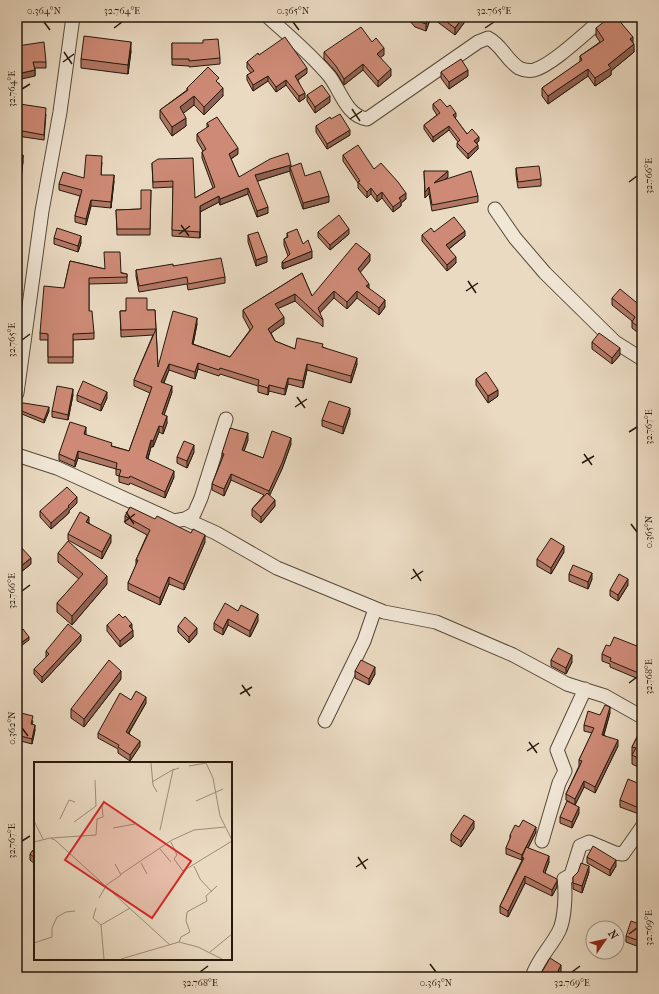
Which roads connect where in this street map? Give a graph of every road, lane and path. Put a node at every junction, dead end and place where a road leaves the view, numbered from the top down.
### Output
1 (73, 17) edge
2 (268, 17) edge
3 (605, 17) edge
4 (495, 209) dead end
5 (642, 359) edge
6 (17, 393) edge
7 (226, 419) dead end
8 (17, 455) edge
9 (185, 519) junction
10 (375, 609) junction
11 (585, 689) junction
12 (642, 717) edge
13 (325, 721) dead end
14 (642, 827) edge
15 (542, 841) dead end
16 (532, 977) edge

1 - 6 street
2 - 3 street
4 - 5 street
7 - 9 street
8 - 9 street
9 - 10 street
10 - 11 street
10 - 13 street
11 - 12 street
11 - 15 street
14 - 16 street

